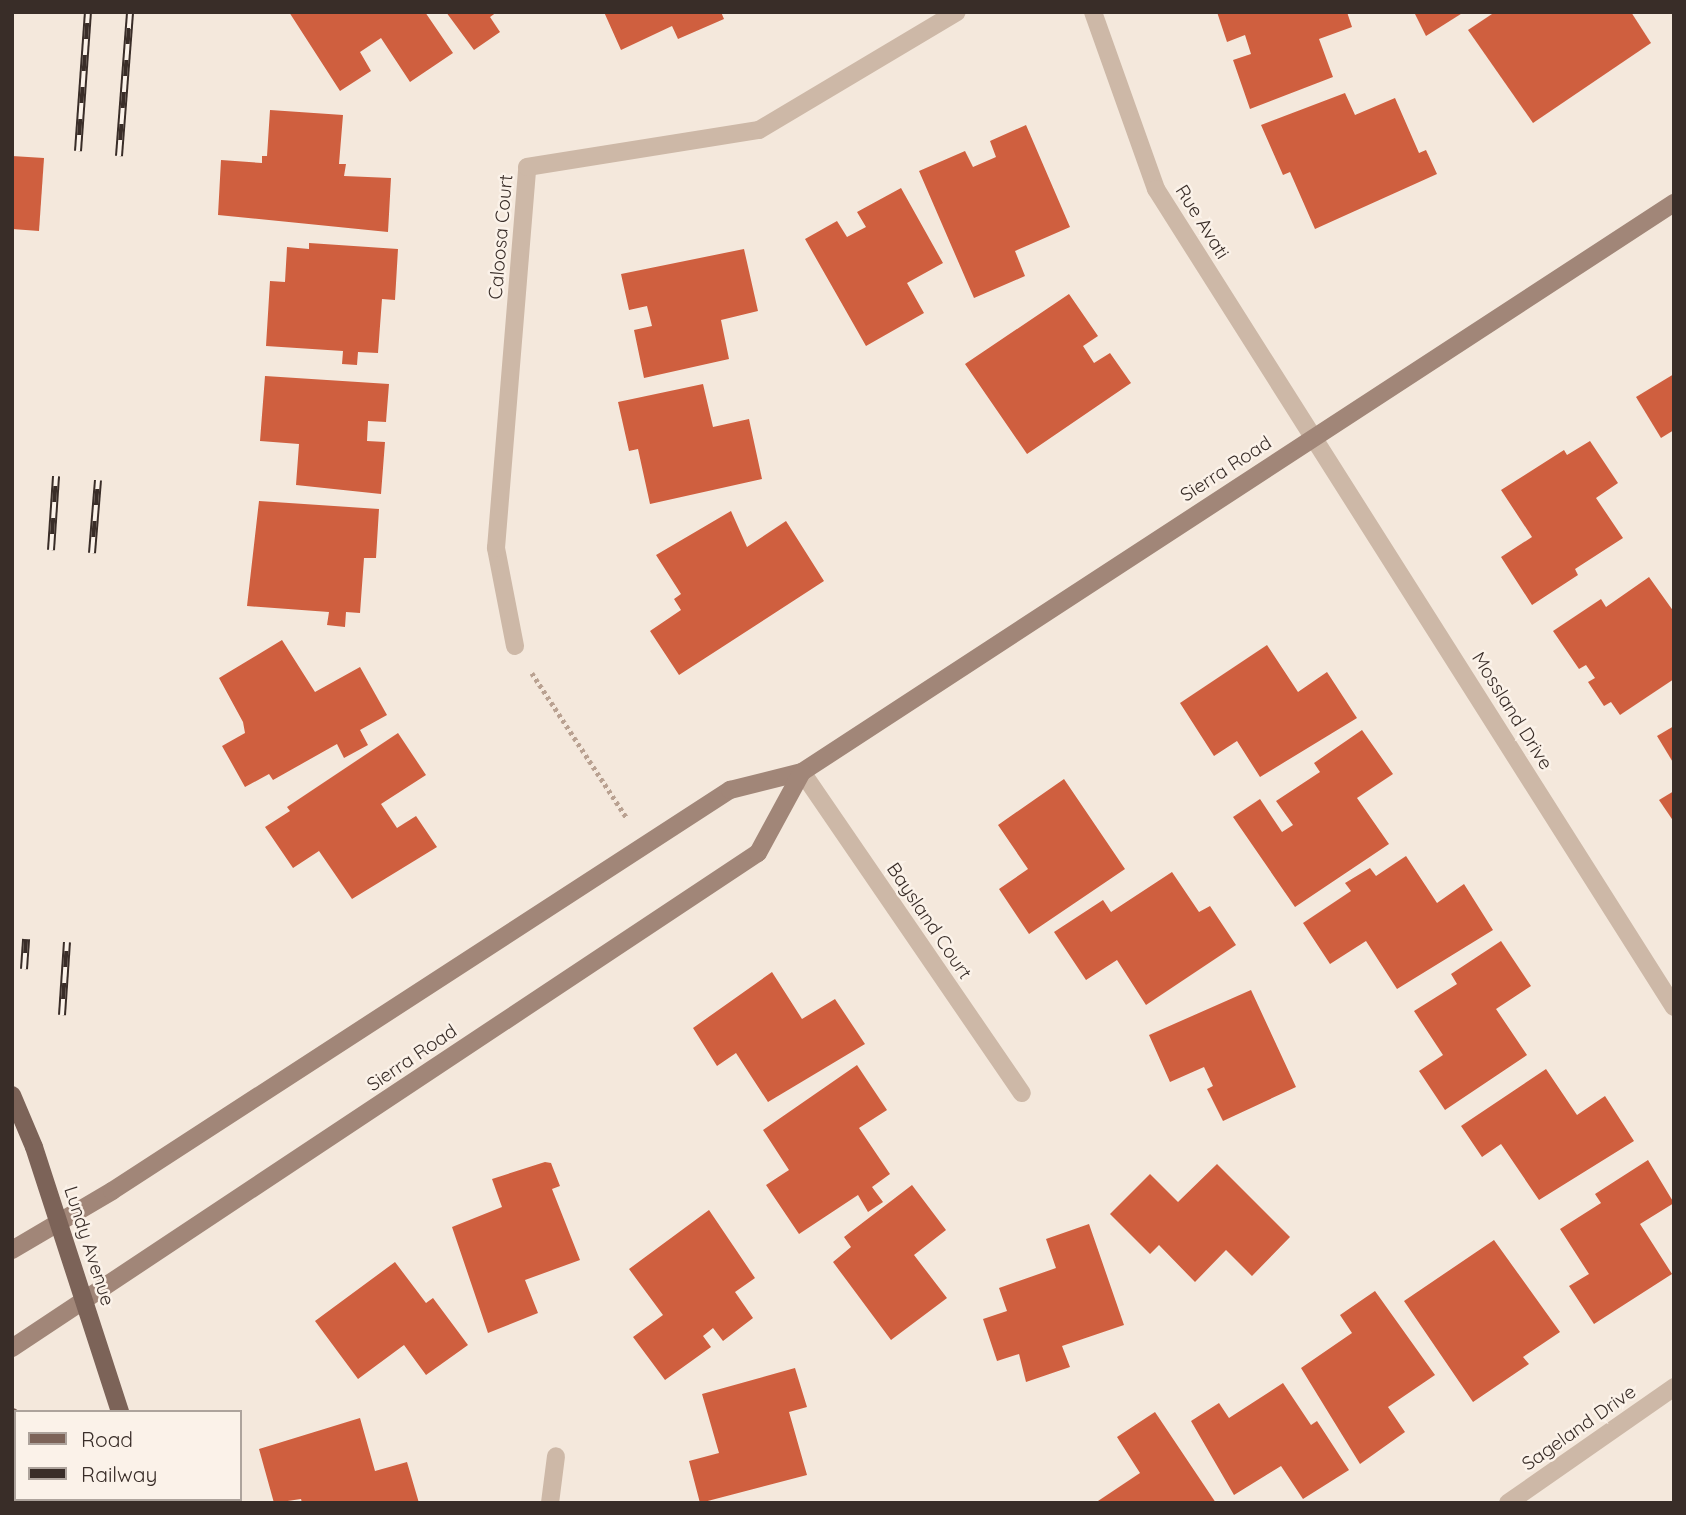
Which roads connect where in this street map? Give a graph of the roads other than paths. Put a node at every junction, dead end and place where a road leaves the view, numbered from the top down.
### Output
1 (957, 12) edge
2 (1093, 12) edge
3 (1674, 203) edge
4 (1314, 436) junction
5 (515, 646) road end
6 (802, 772) junction
7 (1674, 1007) edge
8 (1022, 1093) dead end
9 (12, 1095) edge
10 (59, 1222) junction
11 (12, 1250) edge
12 (85, 1302) junction
13 (12, 1348) edge
14 (1674, 1387) edge
15 (119, 1410) edge
16 (556, 1456) dead end
17 (1519, 1500) edge
18 (550, 1503) edge

1 - 5 street, Caloosa Court
2 - 4 street, Rue Avati
3 - 4 main road, Sierra Road
4 - 6 main road, Sierra Road
4 - 7 street, Mossland Drive
6 - 8 street, Baysland Court
6 - 10 main road, Sierra Road
6 - 12 main road, Sierra Road
9 - 10 main road, Lundy Avenue
10 - 11 main road, Sierra Road
10 - 12 main road, Lundy Avenue
12 - 13 main road, Sierra Road
12 - 15 main road, Lundy Avenue
14 - 17 street, Sageland Drive
16 - 18 street

